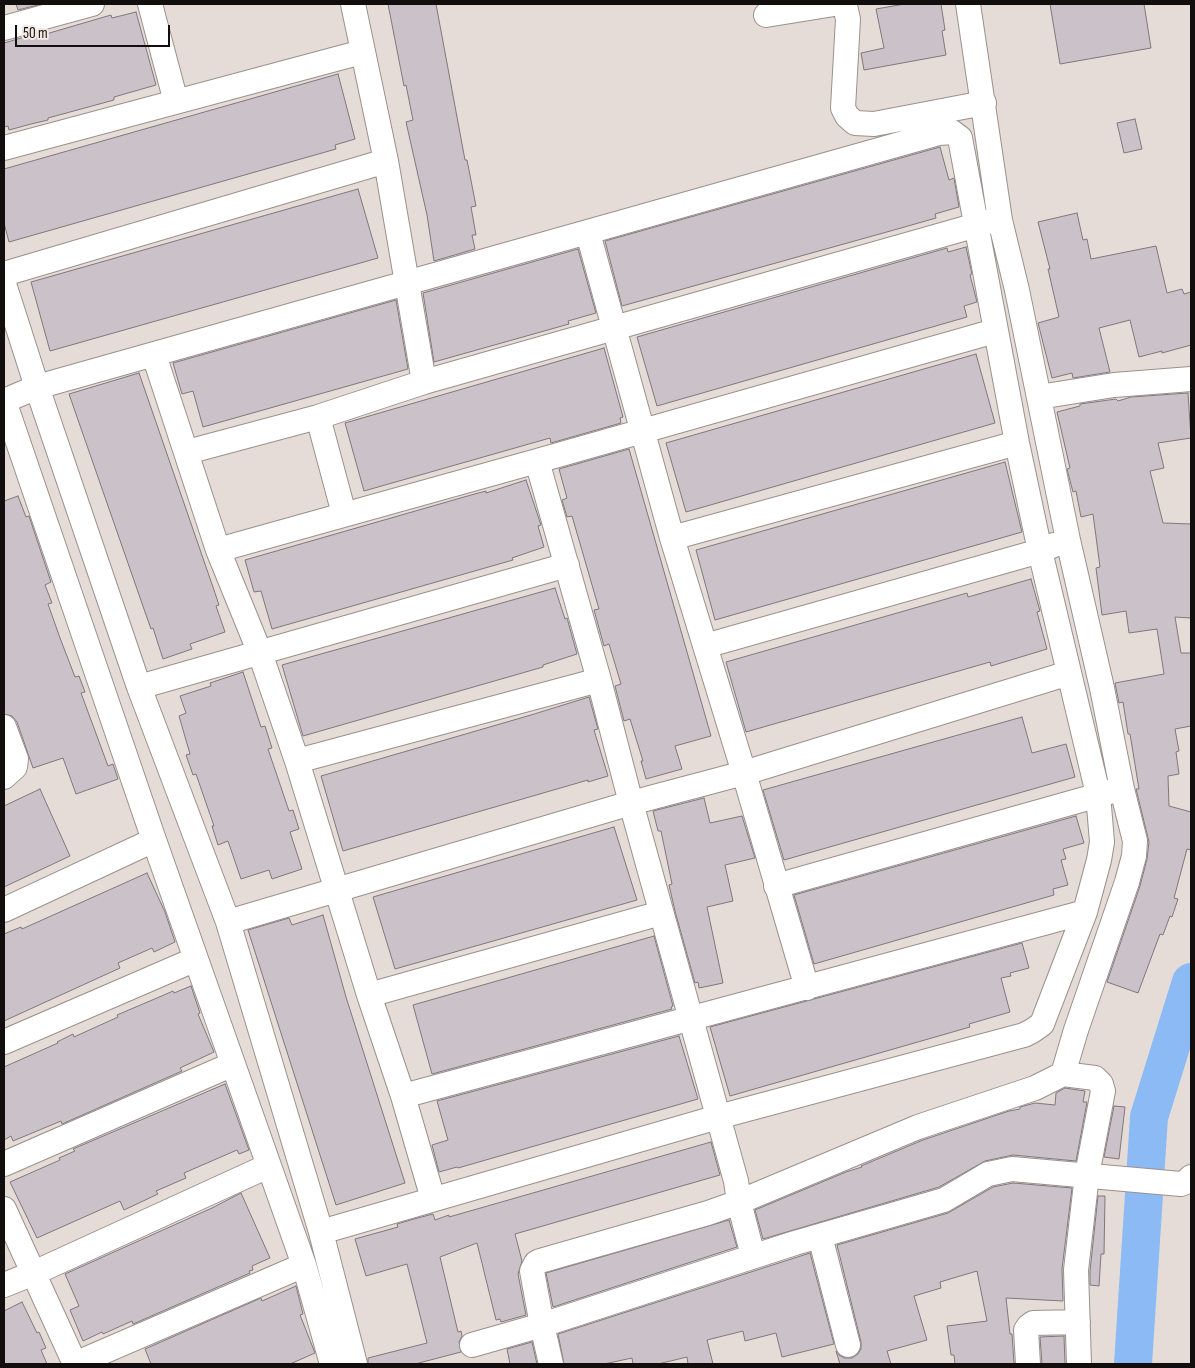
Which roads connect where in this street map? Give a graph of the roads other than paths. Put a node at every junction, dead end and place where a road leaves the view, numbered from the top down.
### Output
1 (92, 4) edge
2 (150, 4) edge
3 (353, 4) edge
4 (834, 4) edge
5 (840, 4) edge
6 (968, 4) edge
7 (766, 15) dead end
8 (4, 28) edge
9 (362, 52) junction
10 (176, 102) junction
11 (984, 103) junction
12 (4, 148) edge
13 (386, 161) junction
14 (1000, 220) junction
15 (976, 224) junction
16 (588, 233) junction
17 (4, 274) edge
18 (406, 283) junction
19 (4, 284) edge
20 (614, 329) junction
21 (995, 331) junction
22 (154, 355) junction
23 (1191, 379) edge
24 (424, 382) junction
25 (37, 388) junction
26 (1039, 398) junction
27 (4, 401) edge
28 (318, 417) junction
29 (641, 430) junction
30 (1017, 443) junction
31 (187, 452) junction
32 (537, 462) junction
33 (344, 514) junction
34 (672, 538) junction
35 (1068, 540) junction
36 (218, 550) junction
37 (1040, 551) junction
38 (567, 566) junction
39 (705, 646) junction
40 (260, 653) junction
41 (1069, 674) junction
42 (599, 680) junction
43 (139, 687) junction
44 (4, 727) edge
45 (297, 762) junction
46 (744, 773) junction
47 (4, 777) edge
48 (1122, 789) junction
49 (1098, 794) junction
50 (630, 803) junction
51 (154, 840) junction
52 (776, 886) junction
53 (336, 890) junction
54 (4, 910) edge
55 (1086, 912) junction
56 (661, 913) junction
57 (228, 922) junction
58 (196, 959) junction
59 (807, 988) junction
60 (369, 995) junction
61 (691, 1019) junction
62 (1042, 1024) junction
63 (1076, 1030) junction
64 (4, 1042) edge
65 (232, 1064) junction
66 (1063, 1074) junction
67 (403, 1096) junction
68 (718, 1117) junction
69 (4, 1164) edge
70 (268, 1166) junction
71 (1087, 1176) junction
72 (1186, 1180) edge
73 (434, 1199) junction
74 (739, 1202) junction
75 (4, 1208) edge
76 (321, 1232) junction
77 (820, 1236) junction
78 (754, 1256) junction
79 (304, 1265) junction
80 (34, 1273) junction
81 (4, 1285) edge
82 (1078, 1322) junction
83 (542, 1324) junction
84 (472, 1344) dead end
85 (848, 1345) dead end
86 (75, 1364) edge
87 (332, 1364) edge
88 (355, 1364) edge
89 (551, 1364) edge
90 (1028, 1364) edge
91 (1079, 1364) edge

1 - 8 street
2 - 10 street
3 - 9 street
4 - 7 street
5 - 11 street
6 - 11 street
9 - 10 street
9 - 13 street
10 - 12 street
11 - 14 street
13 - 17 street
13 - 18 street
14 - 15 street
14 - 26 street
15 - 16 street
15 - 20 street
15 - 21 street
16 - 18 street
16 - 20 street
18 - 22 street
18 - 24 street
19 - 25 street
20 - 24 street
20 - 29 street
21 - 29 street
21 - 30 street
22 - 25 street
22 - 31 street
23 - 26 street
24 - 28 street
25 - 27 street
25 - 43 street
26 - 35 street
27 - 51 street
28 - 31 street
28 - 33 street
29 - 32 street
29 - 34 street
30 - 34 street
30 - 37 street
31 - 36 street
32 - 33 street
32 - 38 street
33 - 36 street
34 - 39 street
35 - 37 street
35 - 48 street
36 - 40 street
37 - 39 street
37 - 41 street
38 - 40 street
38 - 42 street
39 - 46 street
40 - 43 street
40 - 45 street
41 - 46 street
41 - 49 street
42 - 45 street
42 - 50 street
43 - 57 street
44 - 47 street
45 - 53 street
46 - 50 street
46 - 52 street
48 - 49 street
48 - 63 street
49 - 52 street
49 - 55 street
50 - 53 street
50 - 56 street
51 - 54 street
51 - 58 street
52 - 59 street
53 - 57 street
53 - 60 street
55 - 59 street
55 - 62 street
56 - 60 street
56 - 61 street
57 - 76 street
58 - 64 street
58 - 65 street
59 - 61 street
60 - 67 street
61 - 67 street
61 - 68 street
62 - 63 street
62 - 68 street
63 - 66 street
65 - 69 street
65 - 70 street
66 - 71 street
66 - 74 street
67 - 73 street
68 - 73 street
68 - 74 street
70 - 79 street
70 - 80 street
71 - 72 street
71 - 77 street
71 - 82 street
73 - 76 street
74 - 78 street
74 - 83 street
75 - 80 street
76 - 88 street
77 - 78 street
77 - 85 street
78 - 83 street
79 - 86 street
79 - 87 street
80 - 81 street
80 - 86 street
82 - 90 street
82 - 91 street
83 - 84 street
83 - 89 street

